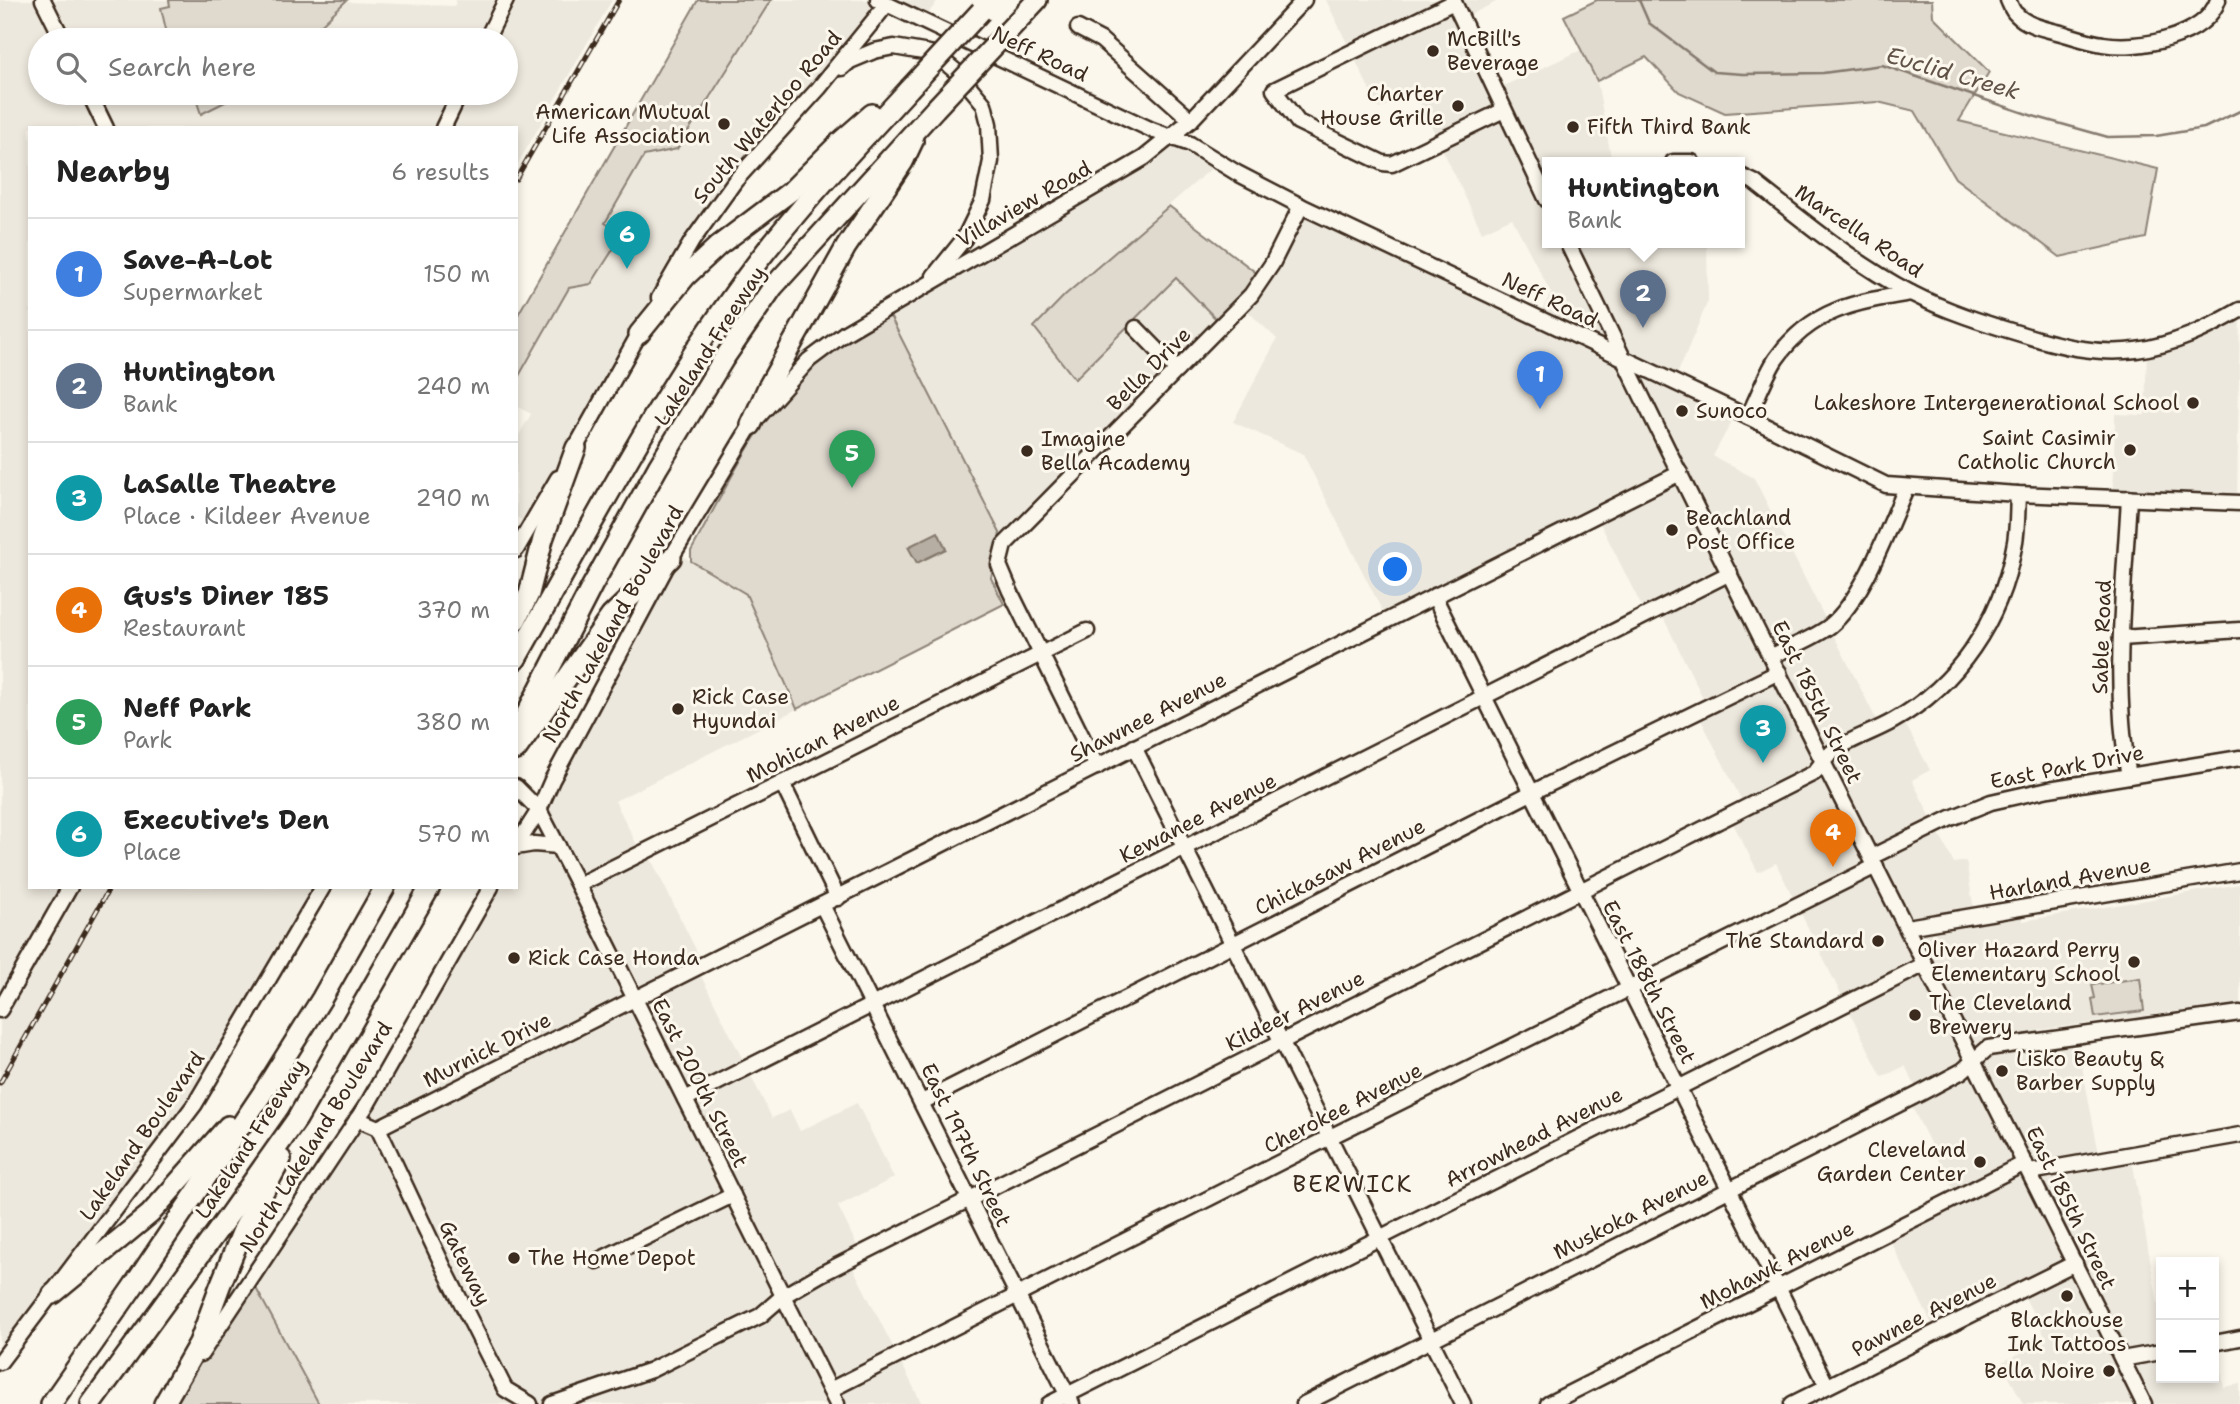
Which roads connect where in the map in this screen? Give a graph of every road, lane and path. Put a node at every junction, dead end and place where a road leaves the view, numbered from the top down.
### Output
1 (43, 0) edge
2 (506, 0) edge
3 (1037, 0) edge
4 (1304, 0) edge
5 (2008, 0) edge
6 (2218, 0) edge
7 (1453, 1) edge
8 (883, 2) edge
9 (987, 6) edge
10 (57, 28) edge
11 (492, 28) edge
12 (1078, 28) dead end
13 (907, 87) junction
14 (819, 88) junction
15 (95, 105) edge
16 (454, 105) edge
17 (1504, 110) junction
18 (1191, 120) junction
19 (921, 124) junction
20 (106, 126) edge
21 (444, 126) edge
22 (1172, 137) junction
23 (1745, 178) edge
24 (1542, 190) edge
25 (1301, 205) junction
26 (1570, 248) edge
27 (927, 286) junction
28 (1911, 293) junction
29 (2240, 310) edge
30 (1136, 328) dead end
31 (639, 334) junction
32 (1622, 357) junction
33 (1177, 369) junction
34 (1748, 417) junction
35 (751, 425) junction
36 (576, 448) junction
37 (1680, 473) junction
38 (1906, 488) junction
39 (2018, 494) junction
40 (2129, 498) junction
41 (2240, 503) edge
42 (518, 547) edge
43 (671, 558) junction
44 (1730, 573) junction
45 (1434, 596) junction
46 (518, 617) edge
47 (2240, 630) edge
48 (1087, 631) dead end
49 (2121, 638) junction
50 (1040, 653) junction
51 (518, 655) edge
52 (1772, 656) junction
53 (1779, 672) junction
54 (1483, 697) junction
55 (518, 742) edge
56 (1134, 747) junction
57 (2240, 758) edge
58 (1824, 762) junction
59 (1097, 767) junction
60 (2129, 776) junction
61 (782, 783) junction
62 (518, 789) edge
63 (1531, 793) junction
64 (539, 810) junction
65 (518, 844) edge
66 (558, 846) junction
67 (518, 847) edge
68 (1184, 849) junction
69 (1873, 862) junction
70 (2240, 871) edge
71 (578, 885) junction
72 (69, 889) edge
73 (322, 889) edge
74 (384, 889) edge
75 (429, 889) edge
76 (490, 889) edge
77 (1580, 890) junction
78 (838, 898) junction
79 (822, 905) junction
80 (1907, 927) junction
81 (1232, 945) junction
82 (1925, 964) junction
83 (1628, 989) junction
84 (322, 998) junction
85 (635, 999) junction
86 (872, 1004) junction
87 (0, 1010) edge
88 (2240, 1013) edge
89 (1281, 1041) junction
90 (1975, 1060) junction
91 (1679, 1087) junction
92 (685, 1099) junction
93 (922, 1102) junction
94 (297, 1119) junction
95 (357, 1119) junction
96 (378, 1128) junction
97 (2240, 1135) edge
98 (1330, 1137) junction
99 (2028, 1167) junction
100 (1728, 1189) junction
101 (733, 1195) junction
102 (969, 1199) junction
103 (1380, 1239) junction
104 (597, 1261) dead end
105 (2075, 1263) junction
106 (1778, 1287) junction
107 (53, 1294) junction
108 (783, 1296) junction
109 (1018, 1297) junction
110 (2240, 1338) edge
111 (1431, 1339) junction
112 (2219, 1342) edge
113 (2156, 1353) edge
114 (2122, 1359) junction
115 (0, 1362) edge
116 (1827, 1386) junction
117 (830, 1390) junction
118 (1069, 1399) edge
119 (51, 1404) edge
120 (91, 1404) edge
121 (166, 1404) edge
122 (530, 1404) edge
123 (552, 1404) edge
124 (837, 1404) edge
125 (1049, 1404) edge
126 (1304, 1404) edge
127 (1463, 1404) edge
128 (1548, 1404) edge
129 (1792, 1404) edge
130 (2144, 1404) edge

1 - 10 street
2 - 11 street
3 - 19 highway, Lakeland Freeway, bridge
4 - 18 street, Villaview Road
5 - 6 street
7 - 17 street
7 - 17 street
8 - 14 street, South Waterloo Road
8 - 22 street, Neff Road
9 - 13 highway, bridge
12 - 18 street
13 - 31 highway
13 - 51 highway, Lakeland Freeway
14 - 27 street
14 - 31 street, South Waterloo Road
15 - 20 street
16 - 21 street
17 - 24 street
18 - 22 street, Villaview Road
19 - 35 highway
19 - 55 highway, Lakeland Freeway
22 - 25 street, Neff Road
22 - 27 street, Villaview Road
23 - 28 street, Marcella Road
25 - 32 street, Neff Road
25 - 33 street, Bella Drive
26 - 32 street, East 185th Street
27 - 35 street, Villaview Road
28 - 29 street, Marcella Road
28 - 34 street
30 - 33 street
31 - 36 street, South Waterloo Road
32 - 34 street, Neff Road
32 - 37 street, East 185th Street
33 - 50 street, Bella Drive
34 - 38 street, Neff Road
35 - 43 street, North Lakeland Boulevard
36 - 42 street, South Waterloo Road
36 - 46 highway
37 - 44 street, East 185th Street
37 - 45 street, Shawnee Avenue
38 - 39 street, Neff Road
38 - 52 street
39 - 40 street, Neff Road
39 - 58 street, Kildeer Avenue
40 - 41 street, Neff Road
40 - 49 street, Sable Road
43 - 55 highway
43 - 64 street, North Lakeland Boulevard
44 - 52 street, East 185th Street
44 - 54 street, Kewanee Avenue
45 - 54 street, East 188th Street
45 - 56 street, Shawnee Avenue
47 - 49 street
48 - 50 street, Mohican Avenue
49 - 60 street, Sable Road
50 - 59 street
50 - 61 street, Mohican Avenue
52 - 53 street, East 185th Street
53 - 58 street, East 185th Street
53 - 63 street, Chickasaw Avenue
54 - 63 street, East 188th Street
54 - 68 street, Kewanee Avenue
56 - 59 street, Shawnee Avenue
56 - 68 street
57 - 60 street, East Park Drive
58 - 69 street, East 185th Street
58 - 77 street, Kildeer Avenue
59 - 78 street, Shawnee Avenue
60 - 69 street, East Park Drive
61 - 71 street, Mohican Avenue
61 - 78 street
62 - 64 street, East 200th Street
63 - 77 street, East 188th Street
63 - 81 street, Chickasaw Avenue
64 - 65 street, North Lakeland Boulevard
64 - 66 street, East 200th Street
66 - 67 street
66 - 71 street, East 200th Street
68 - 81 street
68 - 86 street, Kewanee Avenue
69 - 80 street, East 185th Street
69 - 83 street, Cherokee Avenue
70 - 80 street, Harland Avenue
71 - 85 street, East 200th Street
72 - 87 street
73 - 107 street, Lakeland Boulevard
74 - 84 highway, Lakeland Freeway
75 - 94 highway, Lakeland Freeway
76 - 95 street, North Lakeland Boulevard
77 - 83 street, East 188th Street
77 - 89 street, Kildeer Avenue
78 - 79 street, Shawnee Avenue
79 - 85 street, Shawnee Avenue
79 - 86 street, East 197th Street
80 - 82 street, East 185th Street
81 - 89 street
81 - 93 street, Chickasaw Avenue
82 - 90 street, East 185th Street
82 - 91 street, Arrowhead Avenue
83 - 91 street, East 188th Street
83 - 98 street, Cherokee Avenue
84 - 107 highway
84 - 119 highway, Lakeland Freeway
85 - 92 street, East 200th Street
85 - 96 street, Murnick Drive
86 - 92 street, Kewanee Avenue
86 - 93 street, East 197th Street
88 - 90 street, Muskoka Avenue
89 - 98 street
89 - 102 street, Kildeer Avenue
90 - 99 street, East 185th Street
90 - 100 street, Muskoka Avenue
91 - 100 street, East 188th Street
91 - 103 street, Arrowhead Avenue
92 - 101 street, East 200th Street
93 - 102 street, East 197th Street
94 - 120 highway, Lakeland Freeway
94 - 121 highway
95 - 96 street
95 - 121 street, North Lakeland Boulevard
96 - 122 street, Gateway
97 - 99 street, Mohawk Avenue
98 - 103 street
98 - 109 street, Cherokee Avenue
99 - 105 street, East 185th Street
99 - 106 street, Mohawk Avenue
100 - 106 street, East 188th Street
100 - 111 street, Muskoka Avenue
101 - 104 street
101 - 108 street, East 200th Street
102 - 108 street, Kildeer Avenue
102 - 109 street, East 197th Street
103 - 111 street
103 - 118 street, Arrowhead Avenue
105 - 114 street, East 185th Street
105 - 116 street, Pawnee Avenue
106 - 116 street, East 188th Street
106 - 128 street, Mohawk Avenue
107 - 115 street, Lakeland Boulevard
108 - 117 street, East 200th Street
108 - 123 street
109 - 117 street, Cherokee Avenue
109 - 118 street, East 197th Street
110 - 112 street
111 - 126 street, Muskoka Avenue
111 - 127 street
113 - 114 street
114 - 130 street, East 185th Street
116 - 129 street, Pawnee Avenue
117 - 124 street, East 200th Street
118 - 125 street, Arrowhead Avenue

